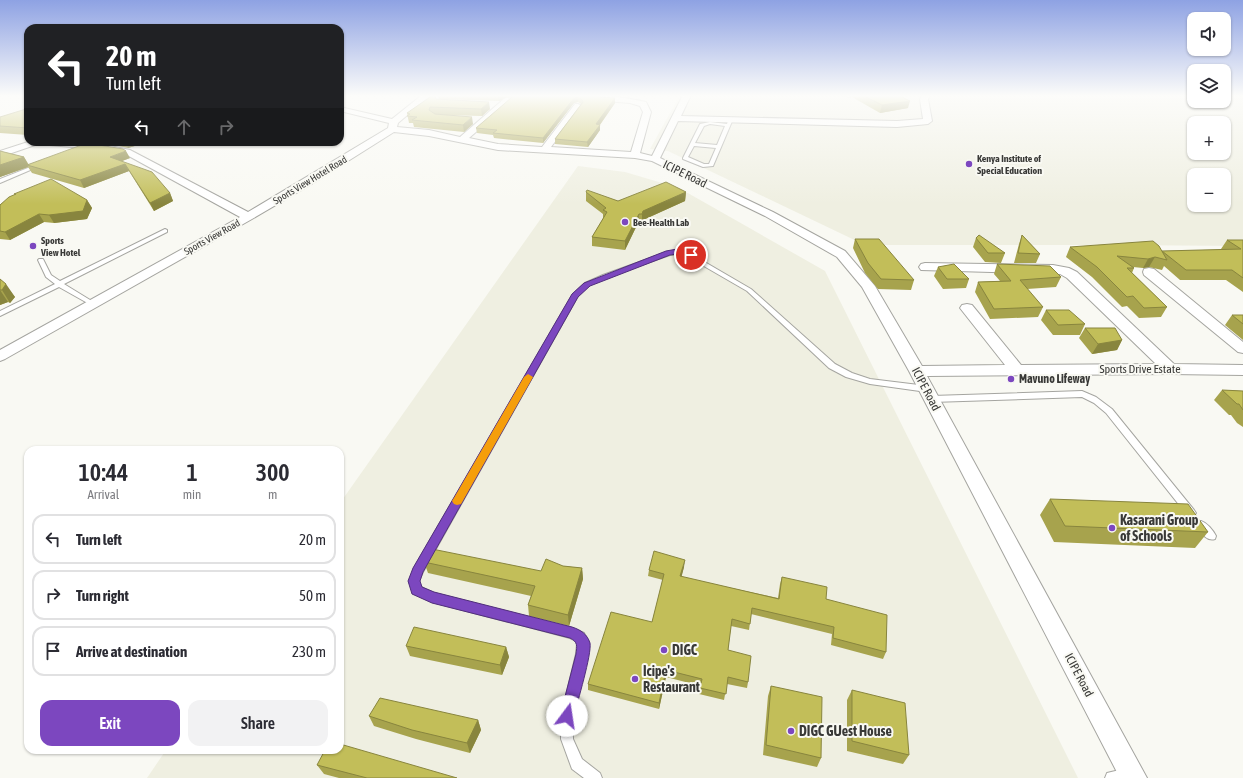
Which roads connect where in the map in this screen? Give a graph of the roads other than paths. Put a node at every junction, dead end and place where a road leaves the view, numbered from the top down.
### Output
1 (384, 131) edge
2 (422, 131) edge
3 (472, 131) edge
4 (558, 131) edge
5 (642, 131) edge
6 (669, 131) edge
7 (700, 131) edge
8 (725, 131) edge
9 (461, 140) junction
10 (692, 144) junction
11 (25, 146) edge
12 (95, 146) joint
13 (719, 147) junction
14 (544, 150) junction
15 (81, 151) edge
16 (0, 154) edge
17 (635, 155) junction
18 (655, 159) junction
19 (47, 163) edge
20 (0, 181) edge
21 (248, 217) junction
22 (166, 231) dead end
23 (41, 260) dead end
24 (925, 267) dead end
25 (1149, 272) dead end
26 (59, 284) junction
27 (93, 304) junction
28 (967, 308) dead end
29 (0, 314) edge
30 (1243, 349) edge
31 (0, 356) edge
32 (1170, 368) junction
33 (1018, 370) junction
34 (917, 372) junction
35 (1241, 372) edge
36 (929, 394) junction
37 (1211, 536) dead end
38 (1133, 776) edge
39 (595, 778) edge
40 (1112, 778) edge

1 - 21 street, Sports View Hotel Road
2 - 9 street
3 - 9 street
4 - 14 street
5 - 17 street
6 - 18 street, ICIPE Road
7 - 10 lane
8 - 13 lane
9 - 14 street
10 - 13 lane
10 - 13 lane
11 - 16 street, Sports View Road
12 - 15 lane
12 - 21 street, Sports View Road
14 - 17 street
17 - 18 street
18 - 34 street, ICIPE Road
19 - 20 lane
21 - 27 street, Sports View Road
22 - 26 lane
23 - 26 lane
24 - 32 street
25 - 30 street
26 - 27 lane
26 - 29 lane
27 - 31 street, Sports View Road
28 - 33 street
32 - 33 street, Sports Drive Estate
32 - 35 street, Sports Drive Estate
33 - 34 street, Sports Drive Estate
34 - 36 street, ICIPE Road
36 - 37 lane
36 - 38 street, ICIPE Road
36 - 39 lane
38 - 40 lane

